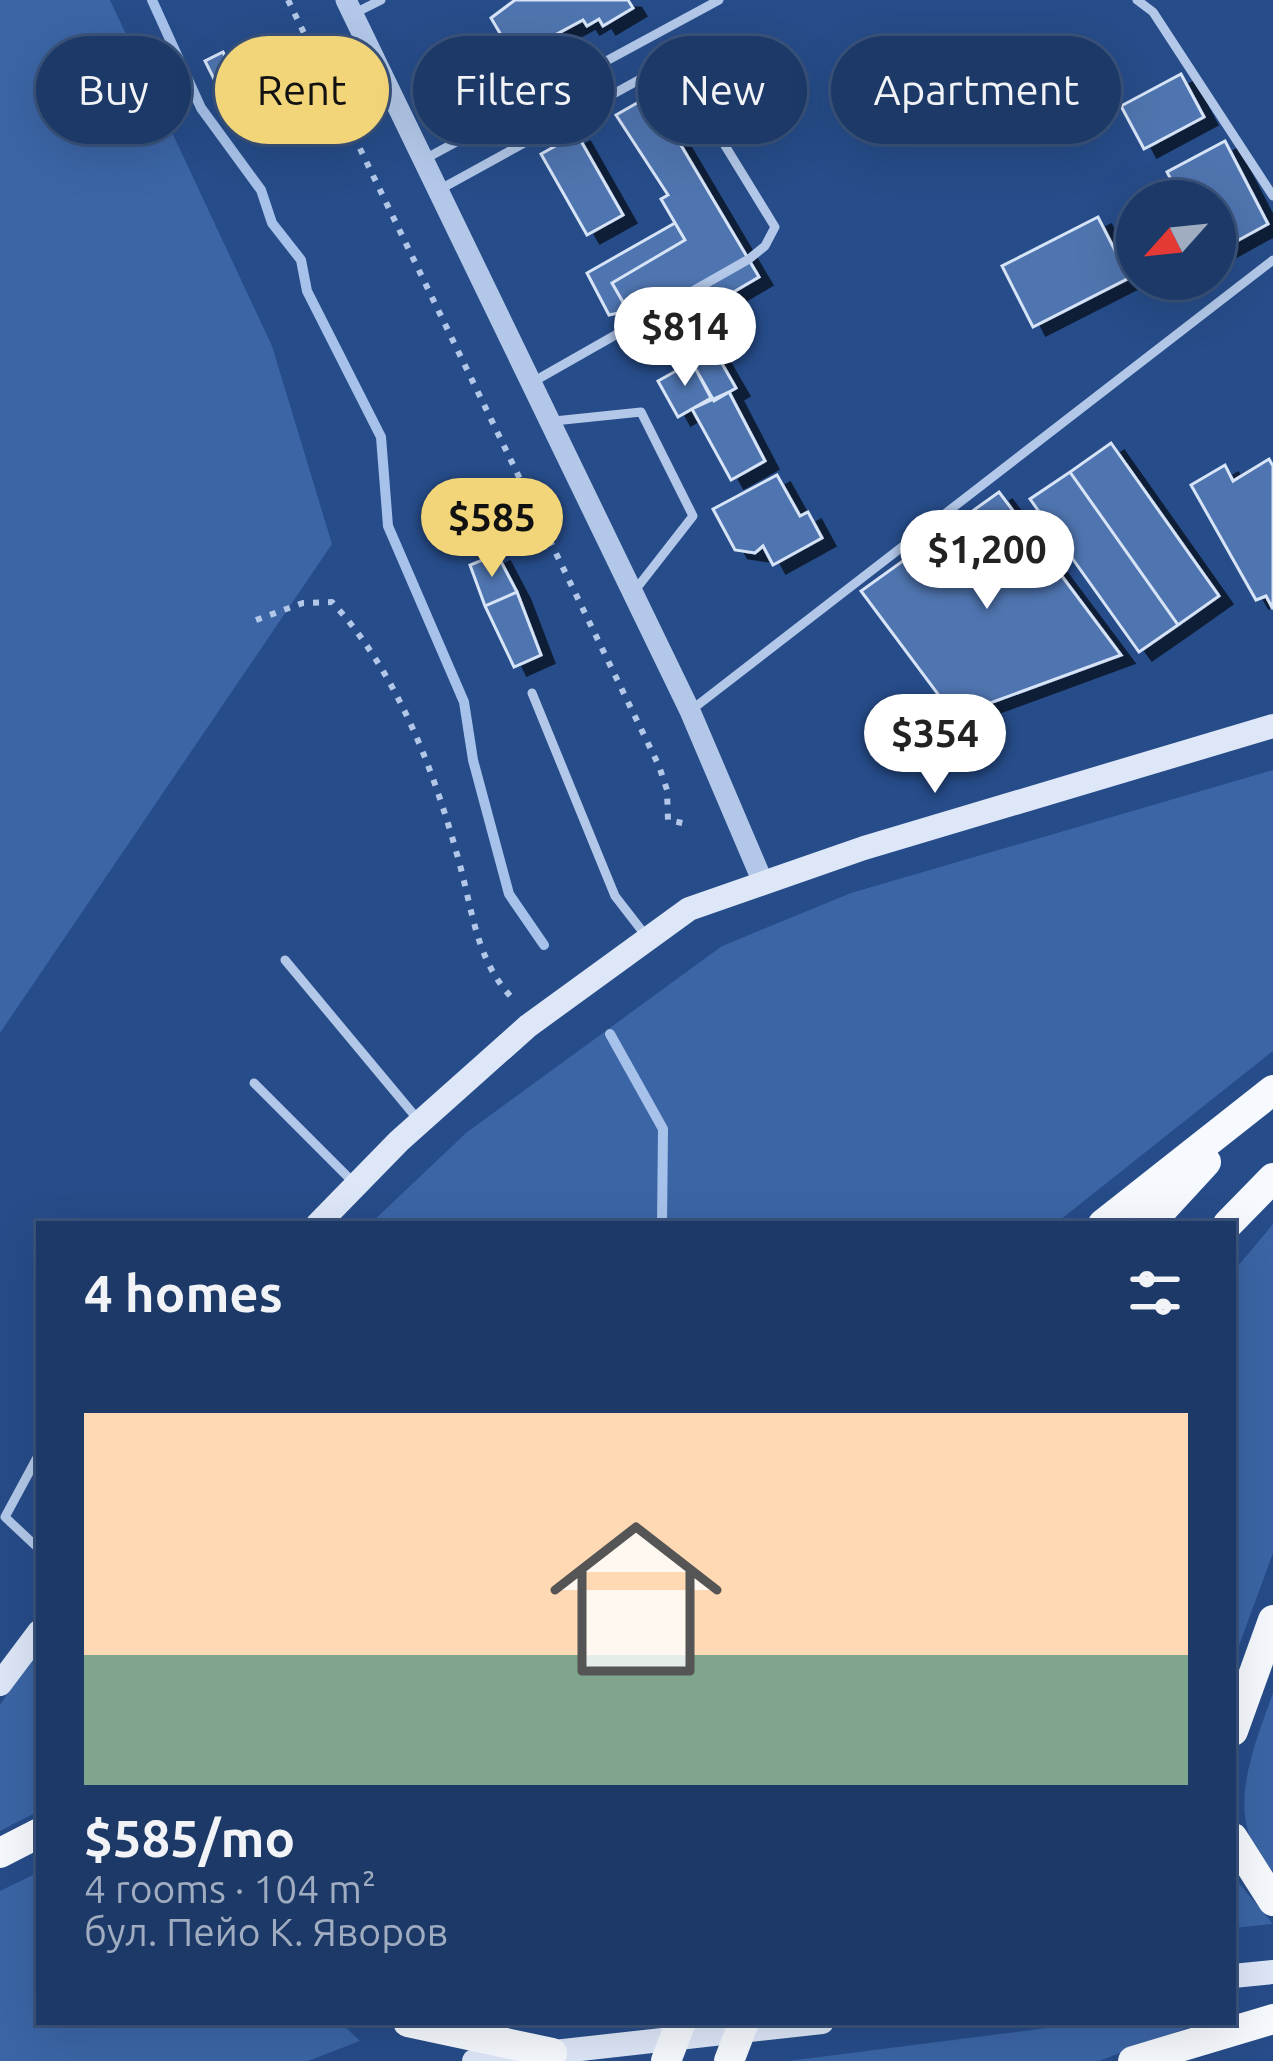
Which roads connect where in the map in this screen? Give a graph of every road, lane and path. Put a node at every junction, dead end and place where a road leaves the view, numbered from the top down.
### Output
1 (288, 0) edge
2 (381, 0) edge
3 (718, 0) edge
4 (1138, 0) edge
5 (349, 7) edge
6 (423, 160) junction
7 (437, 191) junction
8 (1273, 196) edge
9 (1273, 260) edge
10 (531, 383) junction
11 (549, 422) junction
12 (632, 593) junction
13 (256, 620) dead end
14 (532, 693) dead end
15 (689, 711) junction
16 (1273, 726) edge
17 (687, 824) dead end
18 (762, 880) junction
19 (646, 936) junction
20 (285, 960) dead end
21 (535, 1021) junction
22 (254, 1083) dead end
23 (1273, 1092) edge
24 (420, 1122) junction
25 (1273, 1178) edge
26 (354, 1183) junction
27 (321, 1221) edge
28 (1107, 1221) edge
29 (1152, 1221) edge
30 (1231, 1221) edge
31 (36, 1459) edge
32 (36, 1547) edge
33 (1273, 1620) edge
34 (36, 1636) edge
35 (0, 1684) edge
36 (1236, 1723) edge
37 (36, 1835) edge
38 (1236, 1843) edge
39 (0, 1853) edge
40 (1273, 1900) edge
41 (1273, 1972) edge
42 (1236, 1976) edge
43 (1273, 2019) edge
44 (422, 2025) edge
45 (666, 2025) edge
46 (743, 2025) edge
47 (767, 2025) edge
48 (694, 2029) edge
49 (552, 2053) junction
50 (474, 2061) edge
51 (656, 2061) edge
52 (666, 2061) edge
53 (729, 2061) edge
54 (1133, 2061) edge

1 - 17 path
2 - 5 lane
3 - 6 lane
4 - 8 lane
5 - 6 street
6 - 7 street
7 - 10 street
7 - 10 lane
9 - 15 lane
10 - 11 street
11 - 12 street
11 - 12 lane
12 - 15 street
13 - 21 path
14 - 19 lane
15 - 18 street
16 - 18 main road
18 - 19 main road
19 - 21 main road
20 - 24 lane
21 - 24 main road
22 - 26 lane
23 - 28 main road
23 - 29 main road
24 - 26 main road
25 - 30 main road
26 - 27 main road
31 - 32 lane
33 - 36 main road
34 - 35 main road
37 - 39 main road
38 - 40 main road
41 - 42 main road
43 - 54 main road
44 - 49 main road
45 - 51 main road
46 - 53 main road, bridge
47 - 48 main road
48 - 49 main road
48 - 52 main road, bridge
49 - 50 main road

